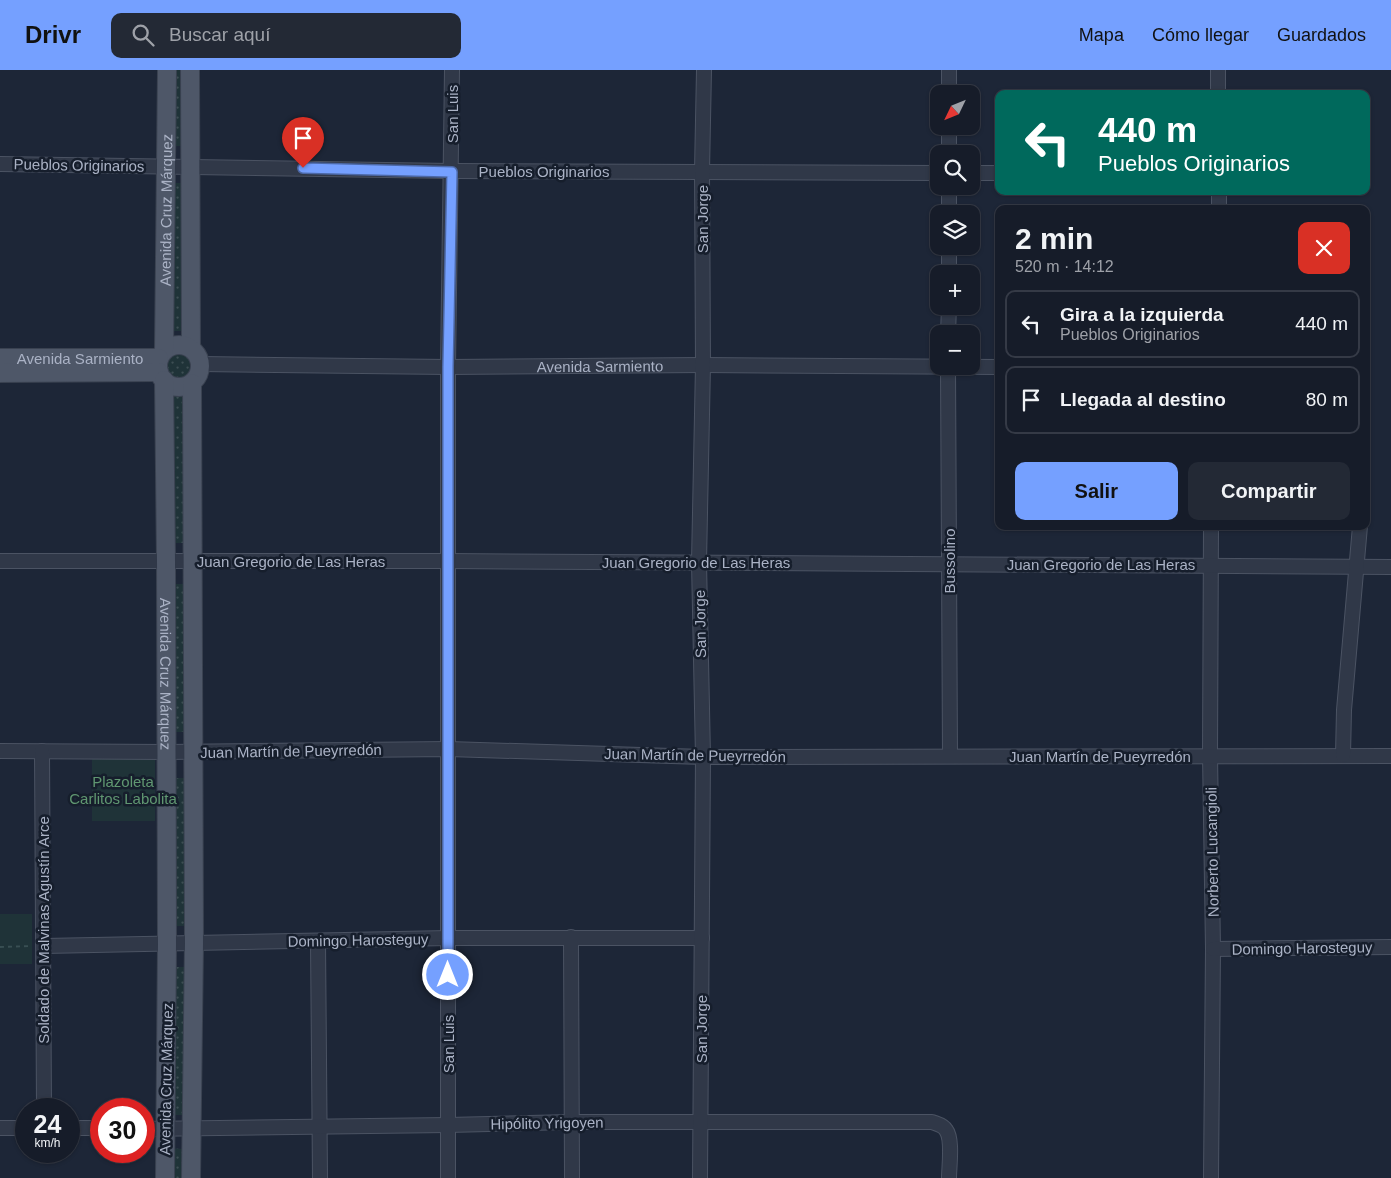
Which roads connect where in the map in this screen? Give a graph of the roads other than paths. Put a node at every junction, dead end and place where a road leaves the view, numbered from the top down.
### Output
1 (167, 70) edge
2 (190, 70) edge
3 (452, 70) edge
4 (704, 70) edge
5 (949, 70) edge
6 (1218, 70) edge
7 (949, 85) edge
8 (1218, 90) edge
9 (0, 164) edge
10 (167, 166) junction
11 (191, 166) junction
12 (702, 171) junction
13 (452, 172) junction
14 (930, 173) edge
15 (980, 173) edge
16 (995, 173) edge
17 (191, 348) junction
18 (0, 358) edge
19 (201, 364) junction
20 (161, 365) junction
21 (703, 365) junction
22 (448, 367) junction
23 (930, 367) edge
24 (980, 368) edge
25 (995, 368) edge
26 (0, 373) edge
27 (948, 375) edge
28 (192, 383) junction
29 (1211, 530) edge
30 (1360, 530) edge
31 (166, 561) junction
32 (193, 561) junction
33 (448, 561) junction
34 (0, 562) edge
35 (699, 562) junction
36 (950, 563) junction
37 (1210, 565) junction
38 (1357, 567) junction
39 (1391, 567) edge
40 (449, 749) junction
41 (0, 751) edge
42 (42, 751) junction
43 (166, 752) junction
44 (193, 752) junction
45 (1210, 755) junction
46 (950, 756) junction
47 (1343, 756) junction
48 (1391, 756) edge
49 (703, 757) junction
50 (571, 937) junction
51 (448, 938) junction
52 (702, 938) junction
53 (318, 941) junction
54 (194, 943) junction
55 (167, 944) junction
56 (44, 946) junction
57 (1391, 947) edge
58 (1213, 949) junction
59 (44, 1098) edge
60 (700, 1121) junction
61 (571, 1122) junction
62 (448, 1125) junction
63 (320, 1127) junction
64 (0, 1128) edge
65 (15, 1128) edge
66 (155, 1128) edge
67 (166, 1129) junction
68 (192, 1129) junction
69 (165, 1178) edge
70 (191, 1178) edge
71 (320, 1178) edge
72 (448, 1178) edge
73 (572, 1178) edge
74 (700, 1178) edge
75 (949, 1178) edge
76 (1211, 1178) edge

1 - 10 main road, Avenida Cruz Márquez
2 - 11 main road, Avenida Cruz Márquez
3 - 13 street, San Luis
4 - 12 street, San Jorge
5 - 7 street
6 - 8 street
9 - 10 street, Pueblos Originarios
10 - 11 street, Pueblos Originarios
10 - 20 main road, Avenida Cruz Márquez
11 - 13 street, Pueblos Originarios
11 - 17 main road, Avenida Cruz Márquez
12 - 13 street, Pueblos Originarios
12 - 14 street, Pueblos Originarios
12 - 21 street, San Jorge
13 - 22 street, San Luis
15 - 16 street
17 - 19 main road
17 - 20 main road
18 - 20 main road, Avenida Sarmiento
19 - 22 street, Avenida Sarmiento
19 - 28 main road
20 - 26 main road, Avenida Sarmiento
20 - 28 main road
20 - 31 main road, Avenida Cruz Márquez
21 - 22 street, Avenida Sarmiento
21 - 23 street, Avenida Sarmiento
21 - 35 street, San Jorge
22 - 33 street, San Luis
24 - 25 street, Avenida Sarmiento
27 - 36 street, Bussolino
28 - 32 main road, Avenida Cruz Márquez
29 - 37 street, Norberto Lucangioli
30 - 38 street
31 - 32 street, Juan Gregorio de Las Heras
31 - 34 street, Juan Gregorio de Las Heras
31 - 43 main road, Avenida Cruz Márquez
32 - 33 street, Juan Gregorio de Las Heras
32 - 44 main road, Avenida Cruz Márquez
33 - 35 street, Juan Gregorio de Las Heras
33 - 40 street, San Luis
35 - 36 street, Juan Gregorio de Las Heras
35 - 49 street, San Jorge
36 - 37 street, Juan Gregorio de Las Heras
36 - 46 street, Bussolino
37 - 38 street, Juan Gregorio de Las Heras
37 - 45 street, Norberto Lucangioli
38 - 39 street, Juan Gregorio de Las Heras
38 - 47 street
40 - 44 street, Juan Martín de Pueyrredón
40 - 49 street, Juan Martín de Pueyrredón
40 - 51 street, San Luis
41 - 42 street, Juan Martín de Pueyrredón
42 - 43 street, Juan Martín de Pueyrredón
42 - 56 street, Soldado de Malvinas Agustín Arce
43 - 44 street, Juan Martín de Pueyrredón
43 - 55 main road, Avenida Cruz Márquez
44 - 54 main road, Avenida Cruz Márquez
45 - 46 street, Juan Martín de Pueyrredón
45 - 47 street, Juan Martín de Pueyrredón
45 - 58 street, Norberto Lucangioli
46 - 49 street, Juan Martín de Pueyrredón
47 - 48 street, Juan Martín de Pueyrredón
49 - 52 street, San Jorge
50 - 51 street, Domingo Harosteguy
50 - 52 street, Domingo Harosteguy
50 - 61 street
51 - 53 street, Domingo Harosteguy
51 - 62 street, San Luis
52 - 60 street, San Jorge
53 - 54 street, Domingo Harosteguy
53 - 63 street
54 - 55 street, Domingo Harosteguy
54 - 68 main road, Avenida Cruz Márquez
55 - 56 street, Domingo Harosteguy
55 - 67 main road, Avenida Cruz Márquez
56 - 59 street, Soldado de Malvinas Agustín Arce
57 - 58 street, Domingo Harosteguy
58 - 76 street, Norberto Lucangioli
60 - 61 street, Hipólito Yrigoyen
60 - 74 street, San Jorge
60 - 75 street, Hipólito Yrigoyen
61 - 62 street, Hipólito Yrigoyen
61 - 73 street
62 - 63 street, Hipólito Yrigoyen
62 - 72 street, San Luis
63 - 68 street, Hipólito Yrigoyen
63 - 71 street
64 - 65 street
66 - 67 street, Hipólito Yrigoyen
67 - 68 street, Hipólito Yrigoyen
67 - 69 main road, Avenida Cruz Márquez
68 - 70 main road, Avenida Cruz Márquez

